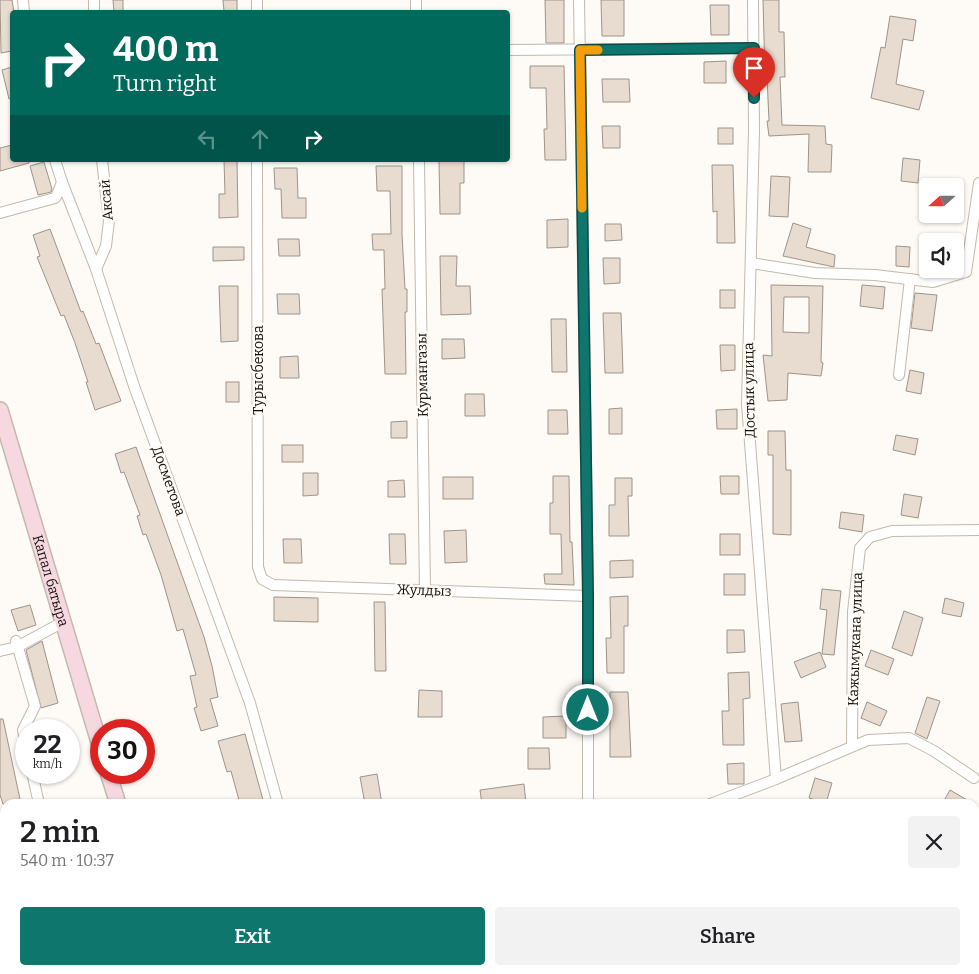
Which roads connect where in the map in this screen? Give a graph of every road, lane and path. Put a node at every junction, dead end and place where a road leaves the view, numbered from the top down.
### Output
1 (579, 0) edge
2 (753, 0) edge
3 (754, 48) junction
4 (510, 50) edge
5 (580, 50) junction
6 (57, 162) edge
7 (102, 162) edge
8 (257, 162) edge
9 (419, 162) edge
10 (62, 182) junction
11 (979, 183) edge
12 (0, 213) edge
13 (751, 263) junction
14 (96, 269) junction
15 (910, 279) junction
16 (899, 375) dead end
17 (1, 420) edge
18 (979, 530) edge
19 (262, 580) joint
20 (425, 590) junction
21 (588, 596) junction
22 (63, 622) junction
23 (16, 644) junction
24 (0, 651) edge
25 (28, 719) edge
26 (92, 719) edge
27 (852, 746) junction
28 (776, 778) junction
29 (974, 778) dead end
30 (35, 784) edge
31 (112, 784) edge
32 (38, 799) edge
33 (116, 799) edge
34 (277, 799) edge
35 (588, 799) edge
36 (723, 799) edge

1 - 5 street
2 - 3 street, Достык улица
3 - 5 street
3 - 13 street, Достык улица
4 - 5 street
5 - 21 street
6 - 10 street, Досметова
7 - 14 street, Аксай
8 - 19 street, Турысбекова
9 - 20 street, Курмангазы
10 - 12 street
10 - 14 street, Досметова
11 - 15 street
13 - 15 street
13 - 28 street, Достык улица
14 - 34 street, Досметова
15 - 16 street
17 - 22 main road, Капал батыра
18 - 27 street, Кажымукана улица
19 - 20 street, Жулдыз
20 - 21 street, Жулдыз
21 - 35 street
22 - 23 street
22 - 26 main road, Капал батыра
23 - 24 street
23 - 25 street
27 - 28 street
27 - 29 street
28 - 36 street
30 - 32 street
31 - 33 main road

